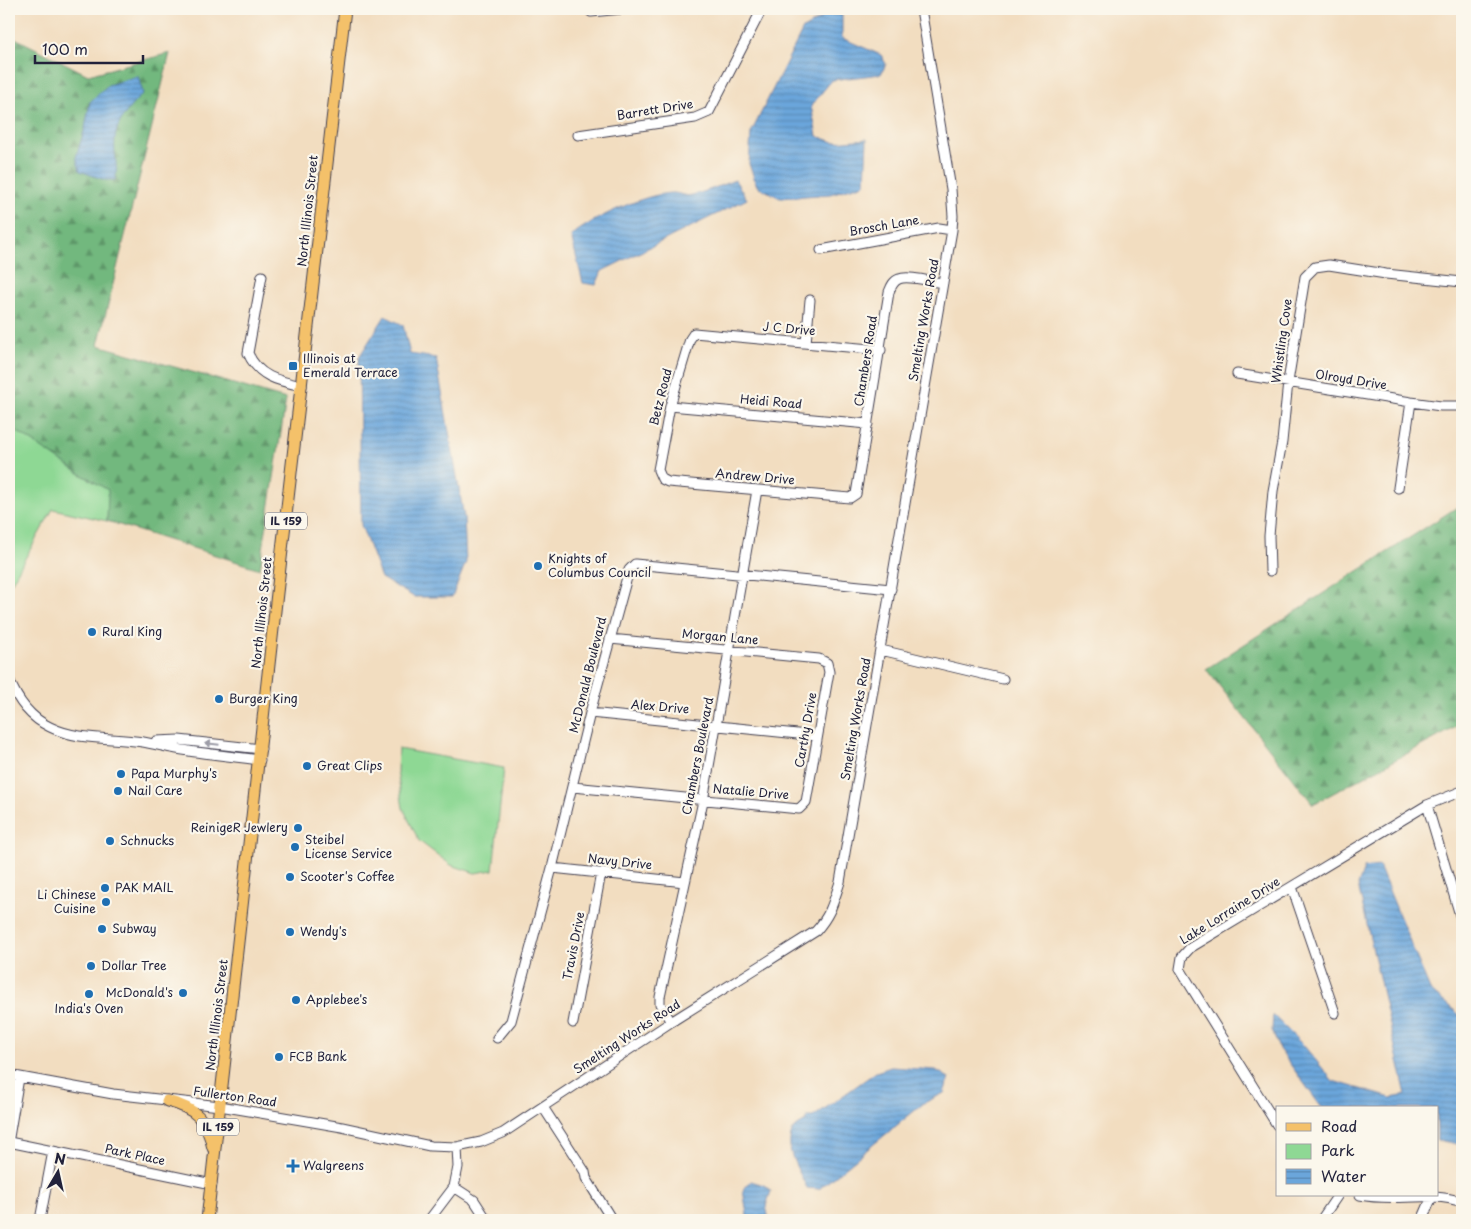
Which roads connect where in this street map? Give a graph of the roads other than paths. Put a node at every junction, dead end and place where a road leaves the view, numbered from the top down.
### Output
1 (345, 9) edge
2 (622, 9) edge
3 (762, 9) edge
4 (921, 9) edge
5 (591, 12) dead end
6 (578, 135) dead end
7 (952, 230) junction
8 (821, 250) dead end
9 (262, 276) dead end
10 (1462, 282) edge
11 (944, 283) junction
12 (810, 300) dead end
13 (694, 333) joint
14 (806, 343) junction
15 (881, 350) junction
16 (1237, 374) dead end
17 (1288, 382) junction
18 (302, 386) junction
19 (1410, 402) junction
20 (670, 406) junction
21 (1462, 406) edge
22 (868, 424) junction
23 (658, 470) joint
24 (1398, 488) dead end
25 (757, 490) junction
26 (856, 494) joint
27 (1270, 571) dead end
28 (743, 574) junction
29 (890, 589) junction
30 (610, 639) junction
31 (730, 650) junction
32 (881, 650) junction
33 (827, 663) joint
34 (1003, 679) dead end
35 (9, 680) edge
36 (590, 713) junction
37 (717, 725) junction
38 (817, 736) junction
39 (260, 754) junction
40 (572, 787) junction
41 (1462, 791) edge
42 (703, 801) junction
43 (806, 802) joint
44 (1427, 805) junction
45 (552, 868) junction
46 (601, 873) junction
47 (684, 882) junction
48 (1292, 887) junction
49 (1462, 922) edge
50 (1336, 1013) dead end
51 (670, 1022) junction
52 (573, 1023) dead end
53 (497, 1038) dead end
54 (9, 1075) edge
55 (19, 1078) junction
56 (167, 1101) junction
57 (220, 1106) junction
58 (543, 1106) junction
59 (1276, 1123) edge
60 (9, 1137) edge
61 (9, 1142) edge
62 (457, 1147) junction
63 (53, 1151) junction
64 (215, 1156) junction
65 (212, 1184) junction
66 (454, 1187) junction
67 (1337, 1196) edge
68 (1365, 1196) edge
69 (1432, 1197) junction
70 (1462, 1202) edge
71 (40, 1220) edge
72 (207, 1220) edge
73 (429, 1220) edge
74 (487, 1220) edge
75 (612, 1220) edge
76 (1321, 1220) edge
77 (1422, 1220) edge

1 - 18 main road, North Illinois Street / IL 159
2 - 5 street
3 - 6 street, Barrett Drive
4 - 7 street, Smelting Works Road
7 - 8 street, Brosch Lane
7 - 11 street, Smelting Works Road
9 - 18 street
10 - 17 street, Whistling Cove
11 - 15 street, Chambers Road
11 - 29 street, Smelting Works Road
12 - 14 street
13 - 14 street, J C Drive
13 - 20 street, Betz Road
14 - 15 street, J C Drive
15 - 22 street, Chambers Road
16 - 17 street, Olroyd Drive
17 - 19 street, Olroyd Drive
17 - 27 street, Whistling Cove
18 - 39 main road, North Illinois Street / IL 159
19 - 21 street, Olroyd Drive
19 - 24 street
20 - 22 street, Heidi Road
20 - 23 street, Betz Road
22 - 26 street, Chambers Road
23 - 25 street, Andrew Drive
25 - 26 street, Andrew Drive
25 - 28 street, Chambers Boulevard
28 - 29 street, McDonald Boulevard
28 - 30 street, McDonald Boulevard
28 - 31 street, Chambers Boulevard
29 - 32 street, Smelting Works Road
30 - 31 street, Morgan Lane
30 - 36 street, McDonald Boulevard
31 - 33 street, Morgan Lane
31 - 37 street, Chambers Boulevard
32 - 34 street
32 - 51 street, Smelting Works Road
33 - 38 street, Carthy Drive
35 - 39 street
36 - 37 street, Alex Drive
36 - 40 street, McDonald Boulevard
37 - 38 street, Alex Drive
37 - 42 street, Chambers Boulevard
38 - 43 street, Carthy Drive
39 - 57 main road, North Illinois Street / IL 159
40 - 42 street, Natalie Drive
40 - 45 street, McDonald Boulevard
41 - 44 street, Lake Lorraine Drive
42 - 43 street, Natalie Drive
42 - 47 street, Chambers Boulevard
44 - 48 street, Lake Lorraine Drive
44 - 49 street
45 - 46 street, Navy Drive
45 - 53 street, McDonald Boulevard
46 - 47 street, Navy Drive
46 - 52 street, Travis Drive
47 - 51 street, Chambers Boulevard
48 - 50 street
48 - 59 street, Lake Lorraine Drive
51 - 58 street, Smelting Works Road
54 - 55 street, Fullerton Road
55 - 56 street, Fullerton Road
55 - 60 street
56 - 57 street, Fullerton Road
56 - 64 main road
57 - 62 street, Fullerton Road
57 - 64 main road, North Illinois Street / IL 159
58 - 62 street, Smelting Works Road
58 - 75 street
61 - 63 street, Park Place
62 - 66 street
63 - 65 street, Park Place
63 - 71 street
64 - 65 main road, North Illinois Street / IL 159
65 - 72 main road, North Illinois Street / IL 159
66 - 73 street
66 - 74 street
67 - 76 street
68 - 69 street
69 - 70 street
69 - 77 street

